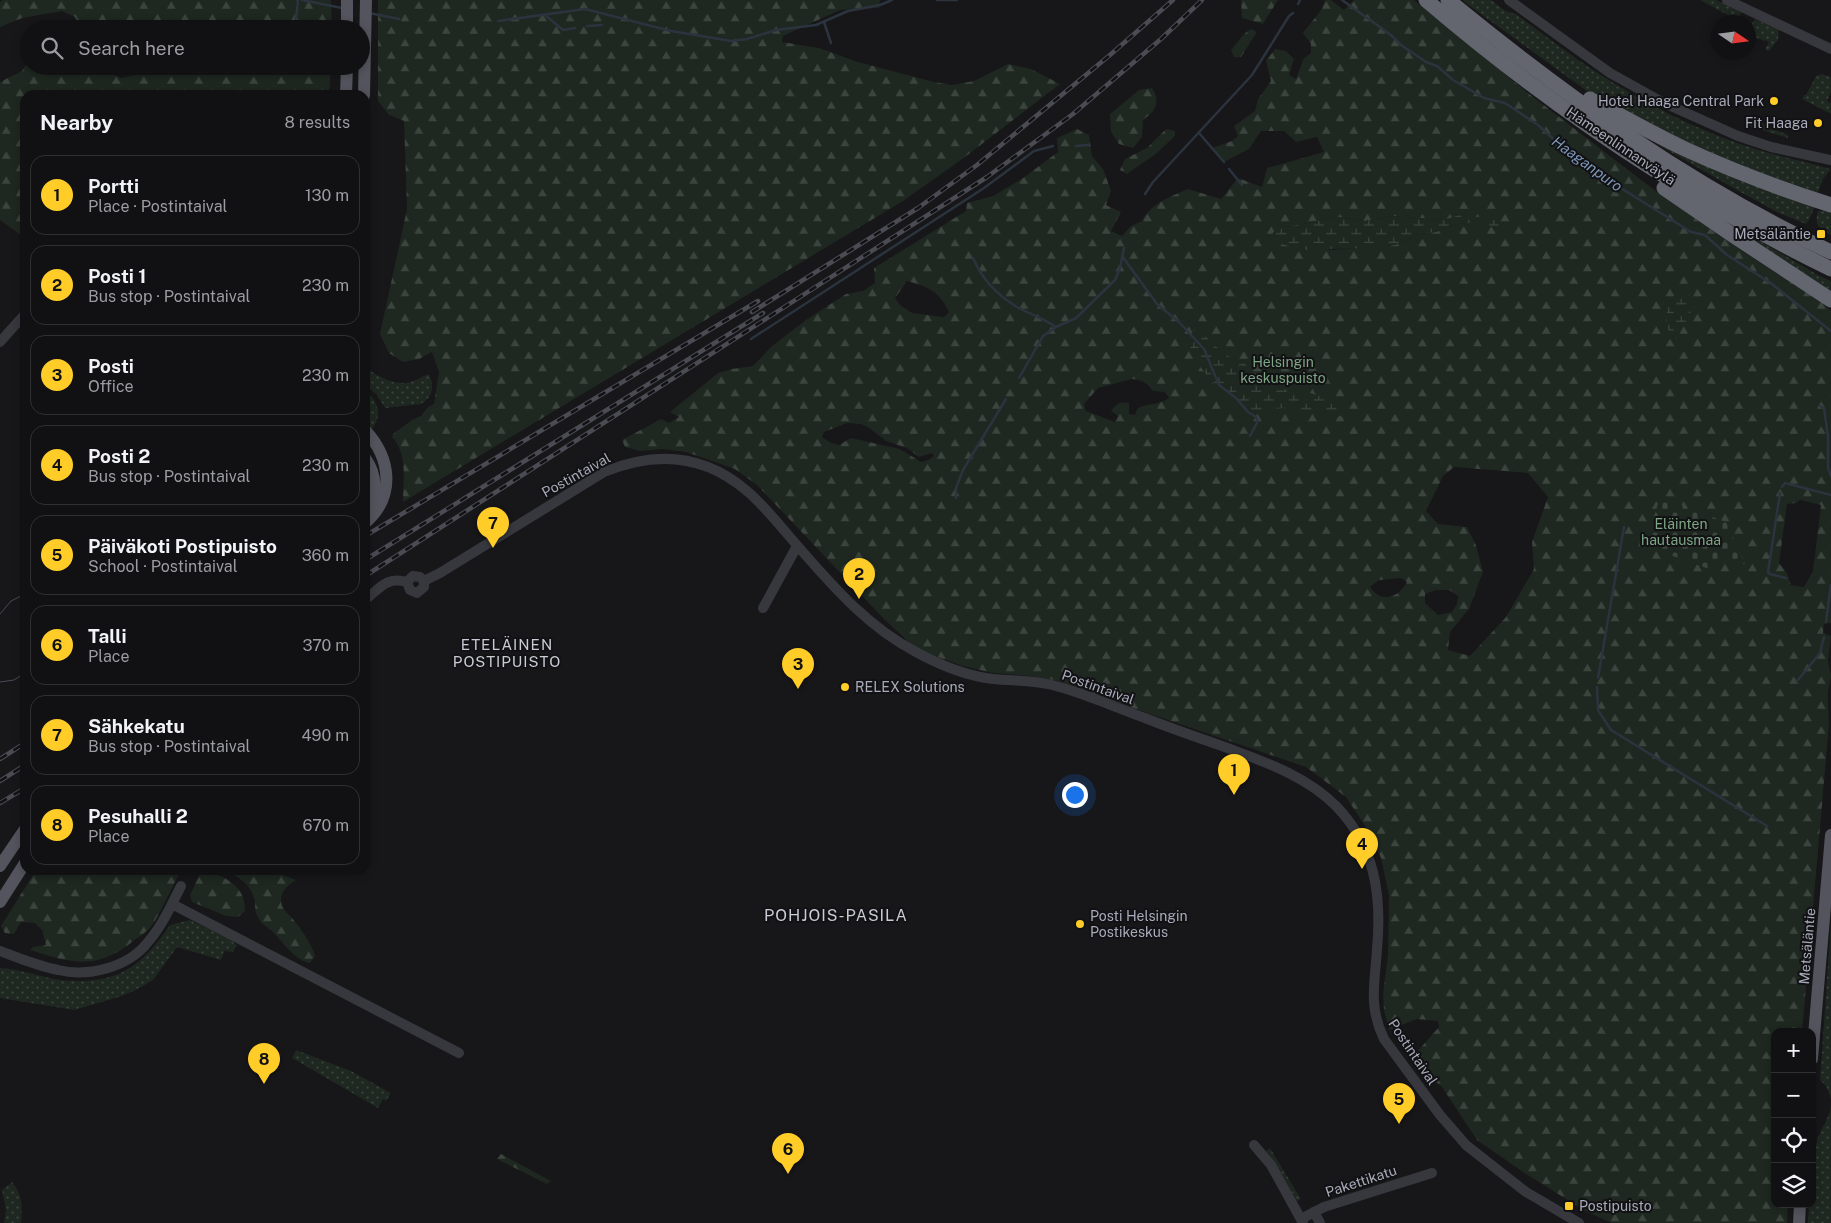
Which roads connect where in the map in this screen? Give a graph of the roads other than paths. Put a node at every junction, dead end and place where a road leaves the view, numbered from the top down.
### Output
1 (347, 0) edge
2 (366, 0) edge
3 (1426, 0) edge
4 (1448, 0) edge
5 (1509, 0) edge
6 (1727, 0) edge
7 (347, 20) edge
8 (366, 20) edge
9 (1831, 49) edge
10 (1539, 71) junction
11 (347, 75) edge
12 (365, 75) edge
13 (346, 90) edge
14 (364, 90) edge
15 (1600, 134) junction
16 (1831, 160) edge
17 (1831, 205) edge
18 (1831, 252) edge
19 (1831, 269) edge
20 (1828, 300) edge
21 (20, 320) edge
22 (0, 342) edge
23 (370, 435) edge
24 (370, 467) edge
25 (370, 505) edge
26 (370, 517) edge
27 (797, 546) junction
28 (370, 596) edge
29 (763, 608) dead end
30 (1831, 835) edge
31 (20, 836) edge
32 (0, 866) edge
33 (20, 870) edge
34 (181, 886) dead end
35 (0, 902) edge
36 (172, 904) junction
37 (0, 951) edge
38 (1815, 1028) edge
39 (459, 1053) dead end
40 (1254, 1145) dead end
41 (1432, 1173) dead end
42 (1800, 1208) edge
43 (1314, 1212) junction
44 (1302, 1221) edge
45 (1320, 1223) edge
46 (1579, 1223) edge
47 (1799, 1223) edge

1 - 7 main road
2 - 8 main road
3 - 15 highway, Hämeenlinnanväylä
4 - 10 highway, Hämeenlinnanväylä
5 - 16 street
6 - 9 street
10 - 17 highway
10 - 18 highway, Hämeenlinnanväylä
11 - 13 main road
12 - 14 main road
15 - 19 highway, Hämeenlinnanväylä
15 - 20 highway
21 - 22 street
23 - 26 main road
24 - 25 main road
27 - 28 street, Postintaival
27 - 29 street
27 - 46 street, Postintaival
30 - 38 main road, Metsäläntie
31 - 32 main road
33 - 35 main road
34 - 36 street
36 - 37 street
36 - 39 street
40 - 44 street
41 - 43 street, Pakettikatu
42 - 47 main road
43 - 44 street, Pakettikatu
43 - 45 street

